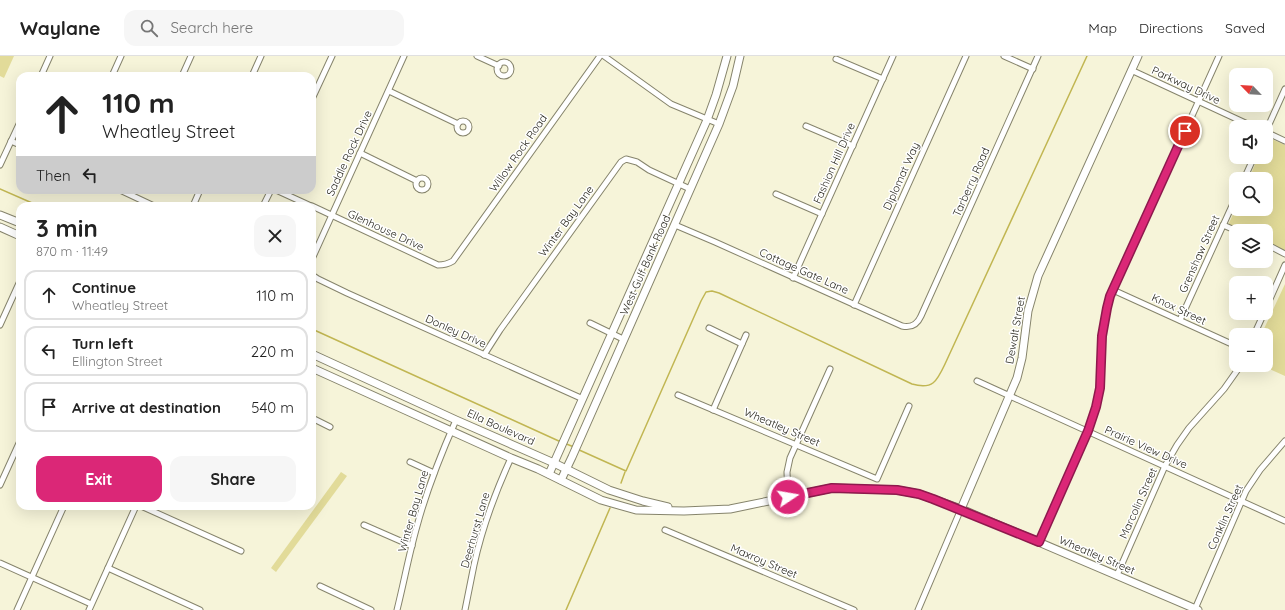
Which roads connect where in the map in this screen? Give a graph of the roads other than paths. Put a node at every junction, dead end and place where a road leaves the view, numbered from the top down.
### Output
1 (50, 56) edge
2 (121, 56) edge
3 (191, 56) edge
4 (261, 56) edge
5 (332, 56) edge
6 (404, 56) edge
7 (477, 56) edge
8 (600, 56) edge
9 (604, 56) edge
10 (727, 56) edge
11 (740, 56) edge
12 (894, 56) edge
13 (966, 56) edge
14 (1004, 56) edge
15 (1038, 56) edge
16 (1138, 56) edge
17 (1219, 56) edge
18 (836, 59) dead end
19 (499, 66) dead end
20 (1033, 69) junction
21 (1132, 70) junction
22 (43, 72) edge
23 (114, 72) edge
24 (184, 72) edge
25 (254, 72) edge
26 (883, 79) junction
27 (1285, 89) edge
28 (316, 90) edge
29 (389, 90) junction
30 (1198, 102) junction
31 (707, 120) junction
32 (1238, 120) edge
33 (1271, 120) edge
34 (458, 124) dead end
35 (719, 124) junction
36 (806, 126) dead end
37 (16, 130) edge
38 (1273, 135) edge
39 (11, 141) junction
40 (1285, 141) edge
41 (16, 143) edge
42 (852, 146) junction
43 (360, 153) junction
44 (0, 165) edge
45 (417, 181) dead end
46 (678, 185) junction
47 (690, 190) junction
48 (133, 194) edge
49 (285, 194) edge
50 (776, 194) dead end
51 (147, 202) edge
52 (303, 202) edge
53 (316, 208) edge
54 (1229, 212) edge
55 (822, 214) junction
56 (0, 215) edge
57 (332, 215) junction
58 (16, 221) edge
59 (1223, 225) junction
60 (675, 226) junction
61 (0, 227) edge
62 (1229, 228) edge
63 (16, 234) edge
64 (1273, 248) edge
65 (316, 250) edge
66 (1285, 254) edge
67 (452, 261) joint
68 (1285, 265) edge
69 (316, 277) edge
70 (793, 278) junction
71 (16, 290) edge
72 (1113, 290) junction
73 (1273, 292) edge
74 (854, 305) junction
75 (921, 316) joint
76 (1180, 320) junction
77 (590, 324) dead end
78 (0, 325) edge
79 (709, 328) dead end
80 (612, 334) junction
81 (746, 335) dead end
82 (623, 339) junction
83 (1229, 343) edge
84 (742, 344) junction
85 (484, 355) junction
86 (316, 356) edge
87 (830, 369) dead end
88 (316, 370) edge
89 (1236, 372) edge
90 (977, 381) dead end
91 (678, 395) dead end
92 (1010, 396) junction
93 (583, 399) junction
94 (909, 406) dead end
95 (713, 410) junction
96 (316, 420) edge
97 (456, 420) junction
98 (330, 427) dead end
99 (452, 431) junction
100 (1088, 431) junction
101 (1285, 441) edge
102 (795, 444) junction
103 (16, 450) edge
104 (511, 458) junction
105 (410, 462) dead end
106 (554, 463) junction
107 (1165, 466) junction
108 (567, 469) junction
109 (434, 473) junction
110 (549, 474) junction
111 (560, 480) junction
112 (0, 485) edge
113 (874, 489) joint
114 (788, 497) junction
115 (1242, 501) junction
116 (961, 509) junction
117 (62, 510) edge
118 (134, 510) edge
119 (150, 510) edge
120 (684, 511) junction
121 (1285, 521) edge
122 (364, 525) dead end
123 (665, 530) dead end
124 (1039, 542) junction
125 (412, 546) junction
126 (241, 551) dead end
127 (0, 563) edge
128 (108, 568) junction
129 (1118, 576) junction
130 (31, 577) junction
131 (320, 586) dead end
132 (91, 604) junction
133 (1197, 609) edge
134 (17, 610) edge
135 (89, 610) edge
136 (200, 610) edge
137 (371, 610) edge
138 (397, 610) edge
139 (465, 610) edge
140 (854, 610) edge
141 (918, 610) edge

1 - 22 street
2 - 23 street
3 - 24 street
4 - 25 street
5 - 28 street
6 - 29 street, Saddle Rock Drive
7 - 19 street
8 - 67 street, Willow Rock Road
9 - 31 street
10 - 31 main road, West Gulf Bank Road
11 - 35 main road, West Gulf Bank Road
12 - 26 street, Fashion Hill Drive
13 - 74 street, Diplomat Way
14 - 20 street
15 - 20 street, Tarberry Road
16 - 21 main road, Dewalt Street
17 - 30 street
18 - 26 street
20 - 75 street, Tarberry Road
21 - 30 street, Parkway Drive
21 - 92 main road, Dewalt Street
26 - 42 street, Fashion Hill Drive
27 - 33 street
29 - 34 street
29 - 43 street, Saddle Rock Drive
30 - 32 street, Parkway Drive
30 - 72 street
31 - 35 street
31 - 46 main road, West Gulf Bank Road
35 - 47 main road, West Gulf Bank Road
36 - 42 street
37 - 39 street
38 - 40 street
39 - 41 street
39 - 44 street
42 - 55 street, Fashion Hill Drive
43 - 45 street
43 - 57 street, Saddle Rock Drive
46 - 47 street, Winter Bay Lane
46 - 80 main road, West Gulf Bank Road
46 - 85 street, Winter Bay Lane
47 - 60 main road, West Gulf Bank Road
48 - 51 street
49 - 52 street, Glenhouse Drive
50 - 55 street
53 - 57 street, Glenhouse Drive
54 - 59 street, Grenshaw Street
55 - 70 street, Fashion Hill Drive
56 - 58 main road
57 - 65 street, Saddle Rock Drive
57 - 67 street, Glenhouse Drive
59 - 62 street
59 - 76 street, Grenshaw Street
60 - 70 street, Cottage Gate Lane
60 - 82 main road, West Gulf Bank Road
61 - 63 main road
64 - 66 street
68 - 73 street
69 - 85 street, Donley Drive
70 - 74 street, Cottage Gate Lane
71 - 78 street
72 - 76 street, Knox Street
72 - 100 street
74 - 75 street, Cottage Gate Lane
76 - 83 street, Knox Street
77 - 80 street
79 - 84 street
80 - 82 street
80 - 93 main road, West Gulf Bank Road
81 - 84 street
82 - 108 main road, West Gulf Bank Road
84 - 95 street
85 - 93 street, Donley Drive
86 - 97 main road, Ella Boulevard
87 - 102 street
88 - 99 main road, Ella Boulevard
89 - 107 street, Marcolin Street
90 - 92 street, Prairie View Drive
91 - 95 street, Wheatley Street
92 - 100 street, Prairie View Drive
92 - 116 main road, Dewalt Street
93 - 106 main road, West Gulf Bank Road
94 - 102 street, Wheatley Street
95 - 102 street, Wheatley Street
96 - 98 street
97 - 99 street, Winter Bay Lane
97 - 106 main road, Ella Boulevard
99 - 104 main road, Ella Boulevard
99 - 109 street, Winter Bay Lane
100 - 107 street, Prairie View Drive
100 - 124 street
101 - 115 street, Conklin Street
102 - 114 street
103 - 112 street
104 - 110 main road, Ella Boulevard
104 - 139 street, Deerhurst Lane
105 - 109 street
106 - 108 main road, Ella Boulevard
106 - 110 main road, West Gulf Bank Road
107 - 115 street, Prairie View Drive
107 - 129 street, Marcolin Street
108 - 111 main road, West Gulf Bank Road
108 - 120 main road, Ella Boulevard
109 - 125 street, Winter Bay Lane
110 - 111 main road, Ella Boulevard
111 - 120 main road, Ella Boulevard
113 - 114 main road, Ella Boulevard
113 - 116 main road, Wheatley Street
114 - 120 main road, Ella Boulevard
115 - 121 street, Prairie View Drive
115 - 133 street, Conklin Street
116 - 124 main road, Wheatley Street
116 - 141 street, Dewalt Street
117 - 130 street
118 - 128 street
119 - 126 street
122 - 125 street
123 - 140 street, Maxroy Street
124 - 129 main road, Wheatley Street
125 - 138 street, Winter Bay Lane
127 - 130 street
128 - 132 street
128 - 136 street
129 - 133 main road, Wheatley Street
130 - 132 street
130 - 134 street
131 - 137 street
132 - 135 street

